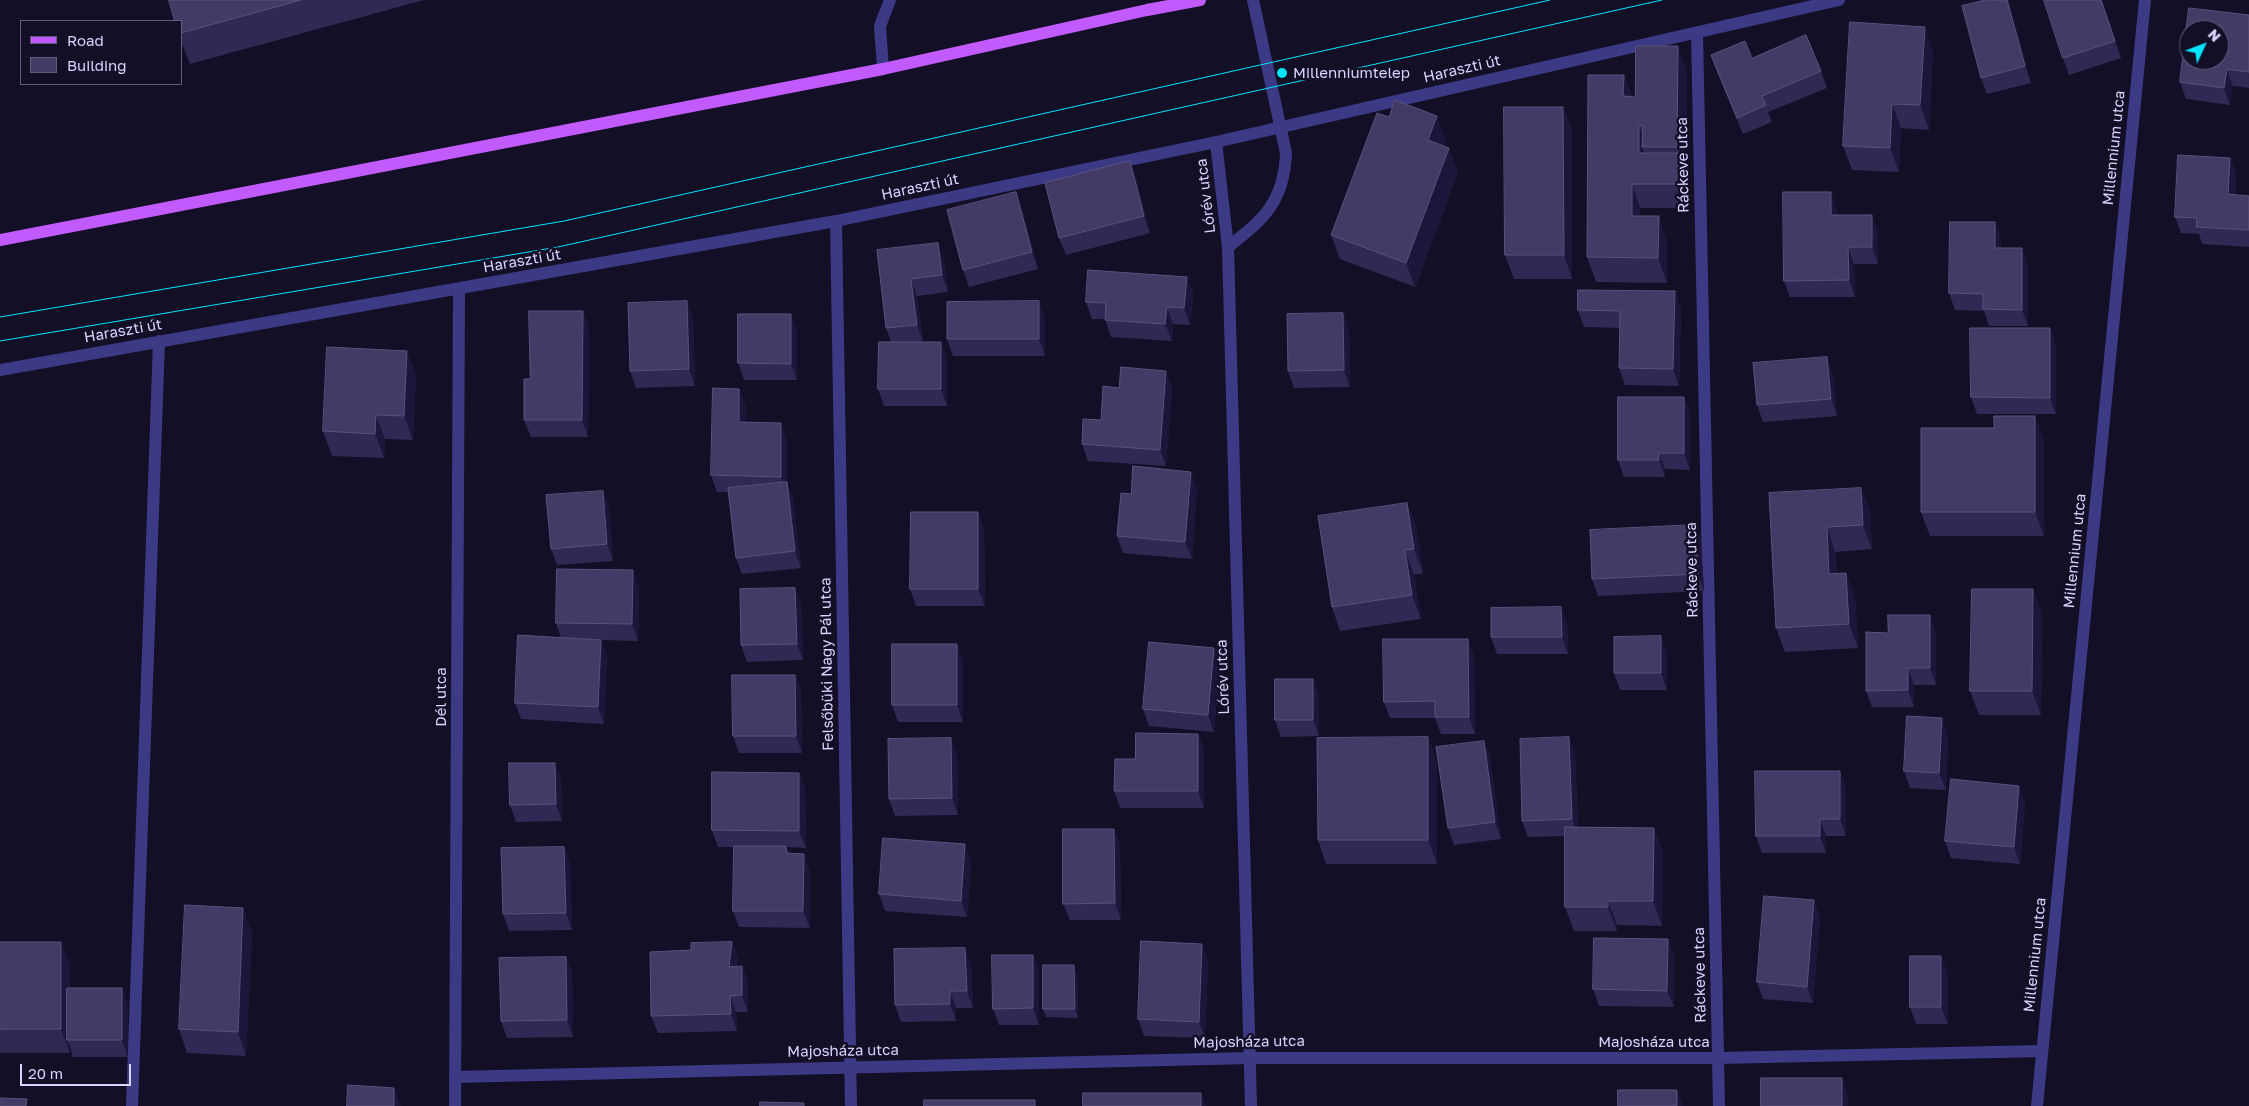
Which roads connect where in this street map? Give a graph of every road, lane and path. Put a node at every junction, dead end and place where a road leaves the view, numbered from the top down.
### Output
1 (890, 0) edge
2 (1199, 0) edge
3 (1253, 0) edge
4 (1839, 0) edge
5 (2145, 0) edge
6 (1697, 33) junction
7 (882, 69) junction
8 (1280, 126) junction
9 (1216, 142) junction
10 (836, 221) junction
11 (0, 240) edge
12 (1228, 247) junction
13 (459, 288) junction
14 (159, 341) junction
15 (0, 370) edge
16 (2042, 1051) junction
17 (1250, 1058) junction
18 (1718, 1058) junction
19 (850, 1068) junction
20 (455, 1077) junction
21 (132, 1106) edge
22 (455, 1106) edge
23 (850, 1106) edge
24 (1251, 1106) edge
25 (1719, 1106) edge
26 (2037, 1106) edge

1 - 7 street
2 - 7 main road
3 - 8 street, Lórév utca
4 - 6 street, Haraszti út
5 - 16 street, Millennium utca
6 - 8 street, Haraszti út
6 - 18 street, Ráckeve utca
7 - 11 main road
8 - 9 street, Haraszti út
8 - 12 street, Lórév utca
9 - 10 street, Haraszti út
9 - 12 street, Lórév utca
10 - 13 street, Haraszti út
10 - 19 street, Felsőbüki Nagy Pál utca
12 - 17 street, Lórév utca
13 - 14 street, Haraszti út
13 - 20 street, Dél utca
14 - 15 street, Haraszti út
14 - 21 street
16 - 18 street, Majosháza utca
16 - 26 street, Millennium utca
17 - 18 street, Majosháza utca
17 - 19 street, Majosháza utca
17 - 24 street, Lórév utca
18 - 25 street, Ráckeve utca
19 - 20 street, Majosháza utca
19 - 23 street, Felsőbüki Nagy Pál utca
20 - 22 street, Dél utca

